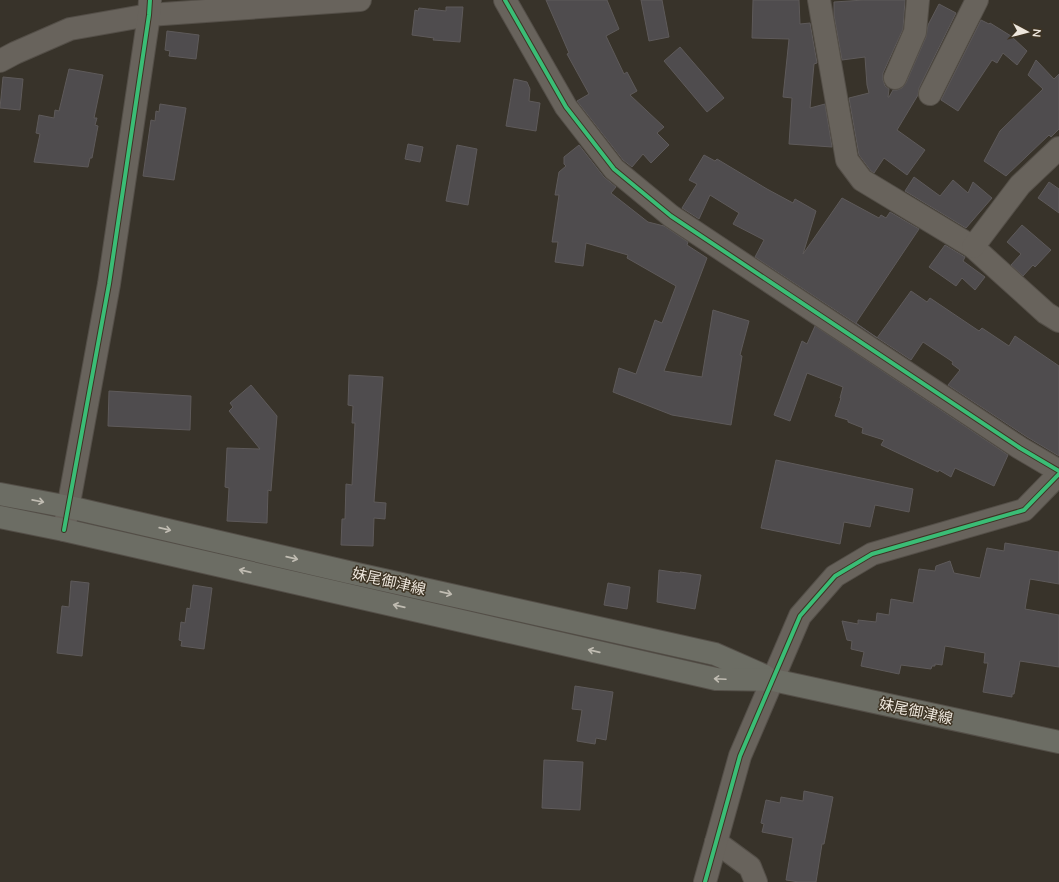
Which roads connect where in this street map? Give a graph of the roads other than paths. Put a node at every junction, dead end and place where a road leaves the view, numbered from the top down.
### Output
1 (360, 0) edge
2 (505, 0) edge
3 (819, 0) edge
4 (918, 0) edge
5 (977, 0) edge
6 (150, 8) edge
7 (0, 61) edge
8 (895, 78) dead end
9 (930, 94) dead end
10 (1059, 148) edge
11 (973, 247) junction
12 (1059, 321) edge
13 (1059, 472) edge
14 (0, 494) edge
15 (69, 507) junction
16 (0, 517) edge
17 (64, 530) junction
18 (773, 680) junction
19 (1059, 742) edge
20 (716, 842) junction
21 (705, 882) edge
22 (756, 882) edge

1 - 6 street
2 - 13 street
3 - 11 street
4 - 8 street
5 - 9 street
6 - 7 street
6 - 15 street
10 - 11 street
11 - 12 street
13 - 18 street
14 -> 15 main road, 妹尾御津線
15 - 17 street
15 -> 18 main road, 妹尾御津線
16 - 17 main road, 妹尾御津線
18 -> 17 main road, 妹尾御津線
18 - 19 main road, 妹尾御津線
18 - 20 street
20 - 21 street
20 - 22 street

